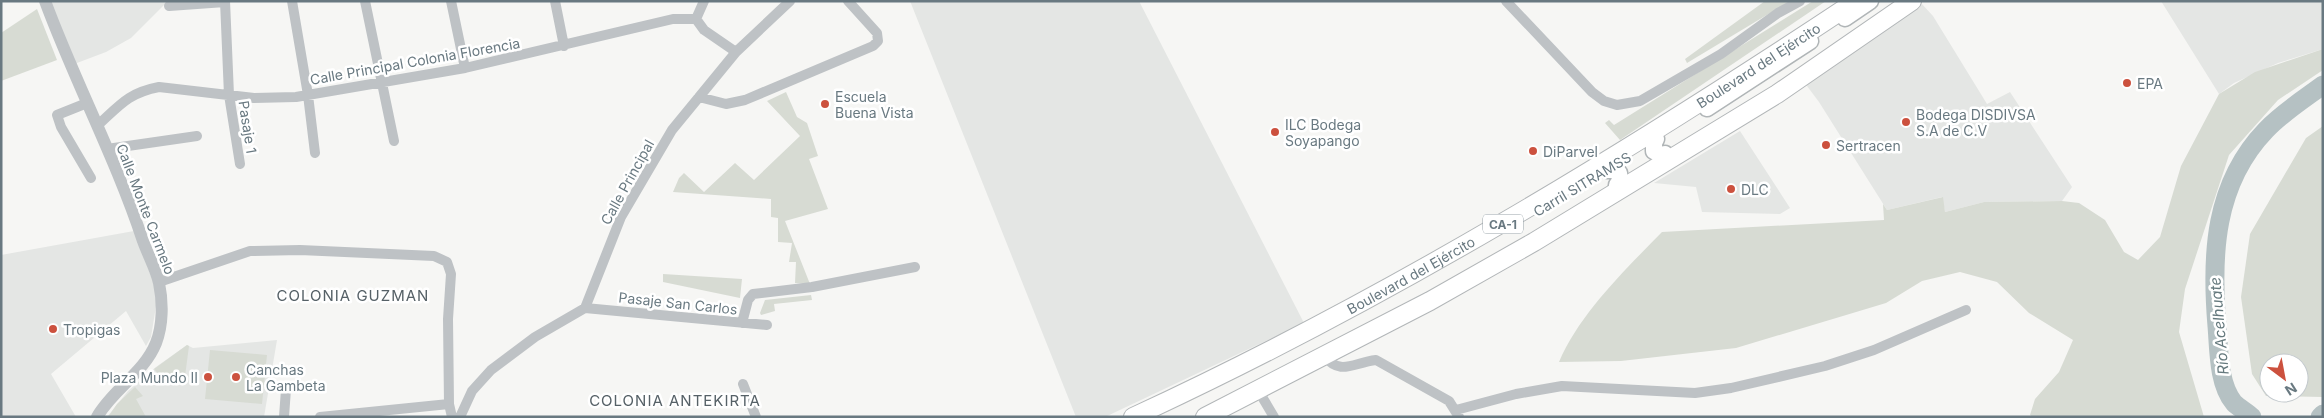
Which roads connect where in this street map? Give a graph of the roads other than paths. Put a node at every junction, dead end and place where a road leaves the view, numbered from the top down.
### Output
1 (45, 1) edge
2 (292, 1) edge
3 (365, 1) edge
4 (451, 1) edge
5 (555, 1) edge
6 (704, 1) edge
7 (790, 1) edge
8 (848, 1) edge
9 (1506, 1) edge
10 (1800, 1) edge
11 (1856, 1) edge
12 (1870, 1) edge
13 (1902, 1) edge
14 (1912, 1) edge
15 (225, 2) edge
16 (169, 6) dead end
17 (696, 20) junction
18 (564, 46) junction
19 (736, 52) junction
20 (465, 68) junction
21 (382, 82) junction
22 (308, 94) junction
23 (229, 95) junction
24 (699, 97) junction
25 (87, 103) junction
26 (97, 126) junction
27 (197, 136) dead end
28 (1656, 139) junction
29 (394, 141) dead end
30 (107, 149) junction
31 (315, 153) dead end
32 (1665, 154) junction
33 (240, 164) dead end
34 (1607, 170) junction
35 (91, 178) dead end
36 (1616, 185) junction
37 (915, 267) dead end
38 (159, 282) junction
39 (585, 308) junction
40 (1966, 310) dead end
41 (742, 323) junction
42 (767, 325) dead end
43 (1324, 356) junction
44 (743, 384) dead end
45 (286, 388) dead end
46 (1258, 390) junction
47 (449, 404) junction
48 (1458, 414) edge
49 (97, 417) edge
50 (284, 417) edge
51 (320, 417) edge
52 (452, 417) edge
53 (460, 417) edge
54 (756, 417) edge
55 (1133, 417) edge
56 (1149, 417) edge
57 (1193, 417) edge
58 (1205, 417) edge
59 (1274, 417) edge

1 - 25 street, Calle Monte Carmelo
2 - 22 street
3 - 21 street
4 - 20 street
5 - 18 street
6 - 17 street
7 - 19 street, Calle Principal
8 - 24 street
9 - 10 street
11 - 55 highway, Boulevard del Ejército / CA-1
12 - 28 main road, Carril SITRAMSS
13 - 32 main road, Carril SITRAMSS
14 - 43 highway, CA-1
15 - 16 street
15 - 23 street, Pasaje 1
17 - 18 street, Calle Principal Colonia Florencia
17 - 19 street
18 - 20 street, Calle Principal Colonia Florencia
19 - 24 street, Calle Principal
20 - 21 street, Calle Principal Colonia Florencia
21 - 22 street, Calle Principal Colonia Florencia
21 - 29 street
22 - 23 street, Calle Principal Colonia Florencia
22 - 31 street
23 - 26 street, Calle Principal Colonia Florencia
23 - 33 street, Pasaje 1
24 - 39 street, Calle Principal
25 - 26 street, Calle Monte Carmelo
25 - 35 street
26 - 30 street, Calle Monte Carmelo
27 - 30 street
28 - 32 main road
28 - 34 main road, Carril SITRAMSS
30 - 38 street, Calle Monte Carmelo
32 - 36 main road, Carril SITRAMSS
34 - 36 main road
34 - 56 main road, Carril SITRAMSS
36 - 57 main road, Carril SITRAMSS
37 - 41 street
38 - 47 street
38 - 49 street, Calle Monte Carmelo
39 - 41 street, Pasaje San Carlos
39 - 53 street
40 - 48 street
41 - 42 street, Pasaje San Carlos
43 - 46 highway, CA-1
43 - 48 street
44 - 54 street
45 - 50 street
46 - 58 highway, CA-1
46 - 59 street
47 - 51 street
47 - 52 street

